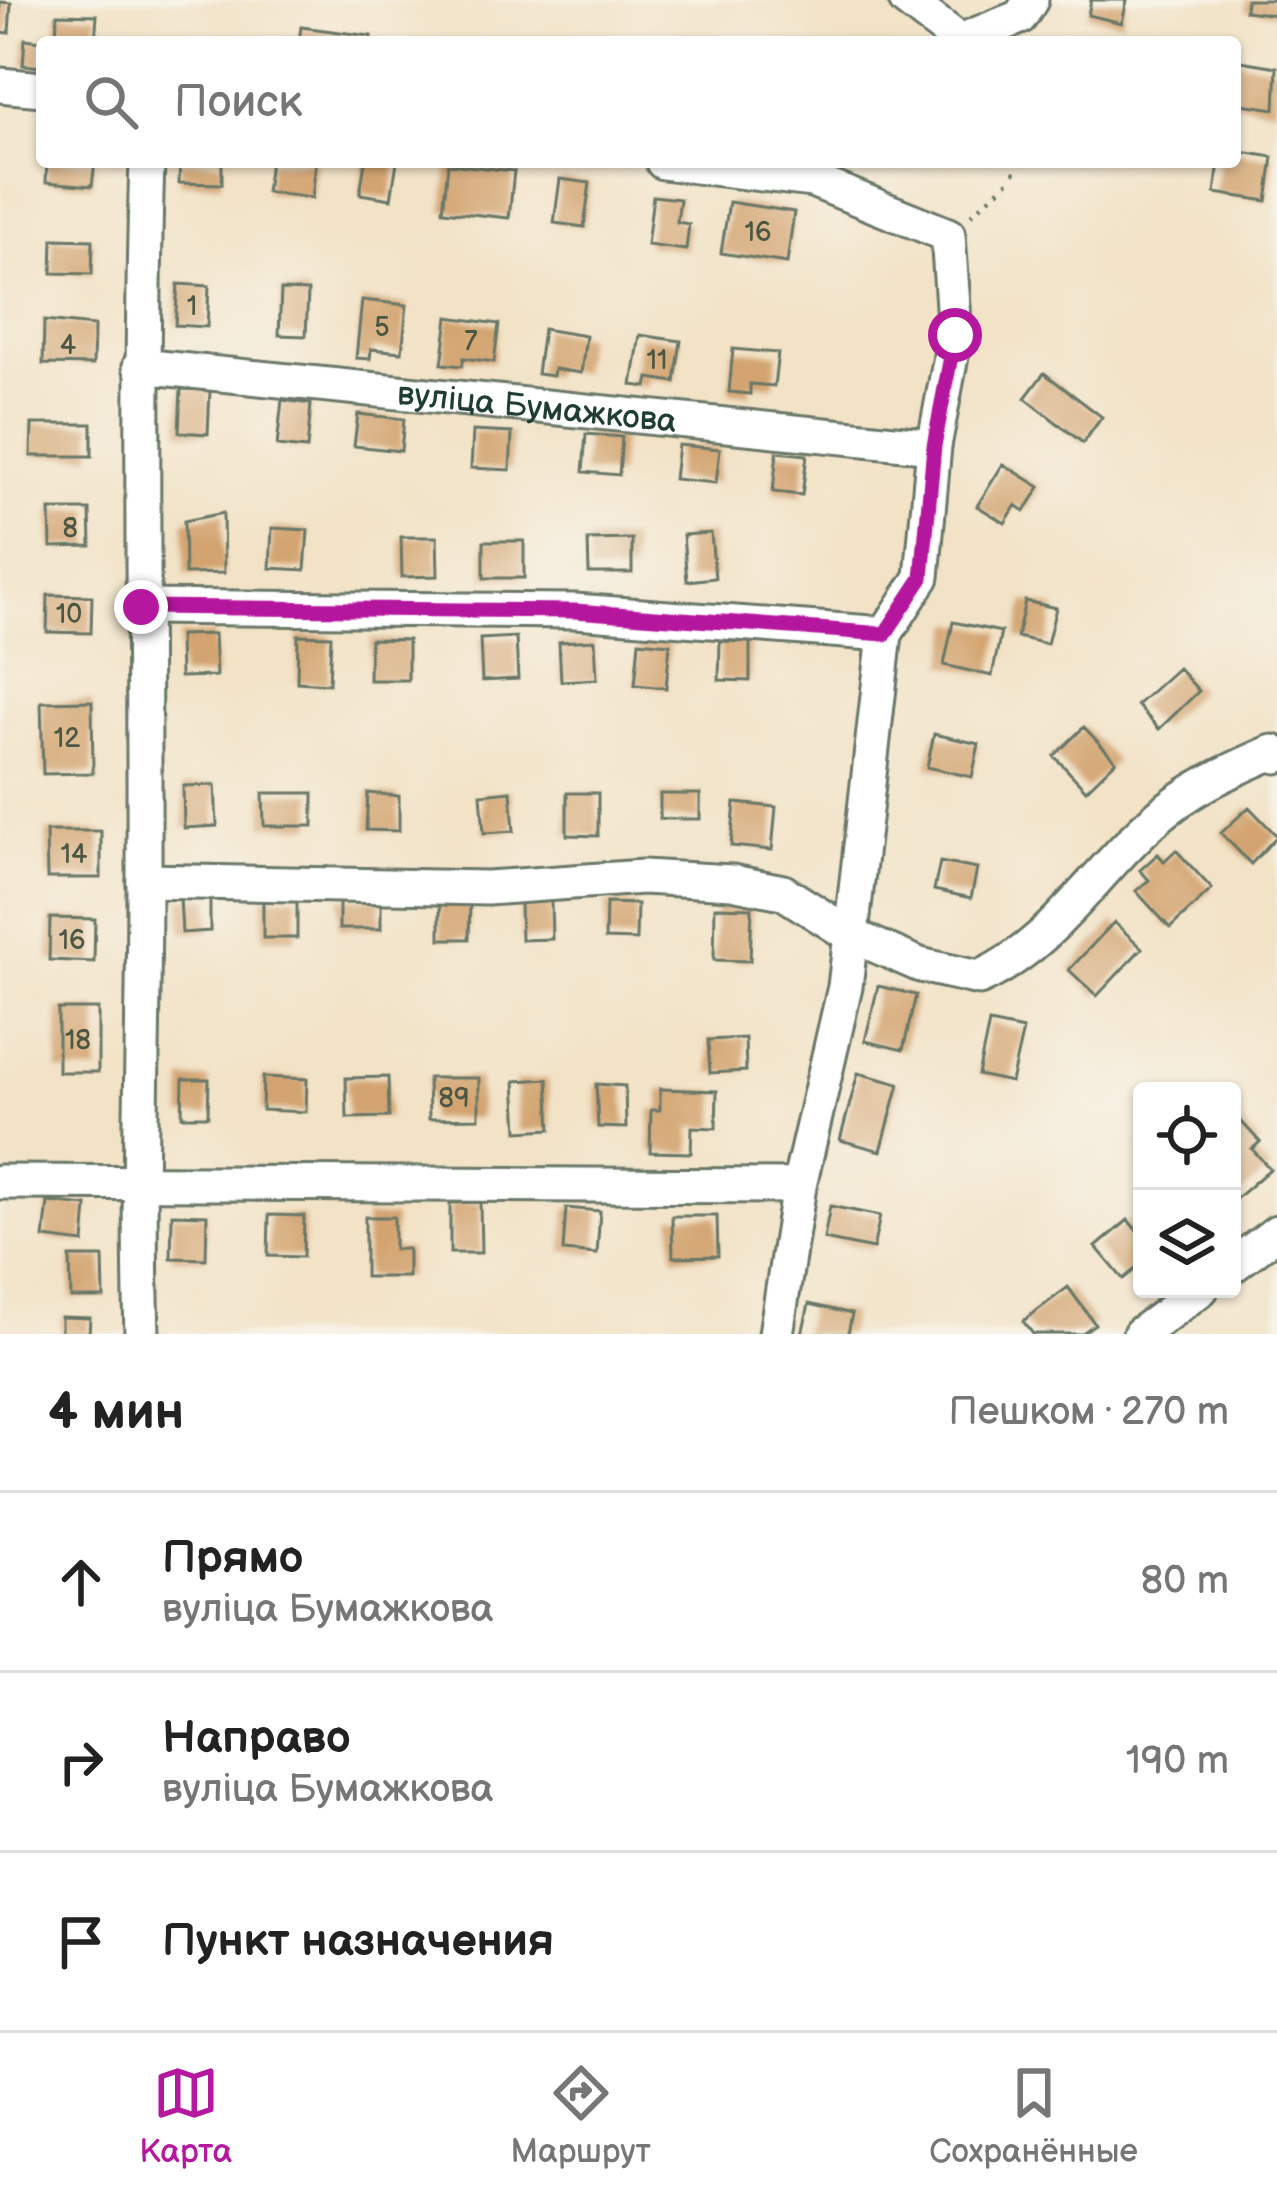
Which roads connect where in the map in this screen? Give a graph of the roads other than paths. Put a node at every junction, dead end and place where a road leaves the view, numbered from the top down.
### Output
1 (906, 0) edge
2 (1031, 0) edge
3 (953, 36) edge
4 (972, 36) edge
5 (0, 85) edge
6 (36, 88) edge
7 (147, 168) edge
8 (713, 168) edge
9 (140, 367) junction
10 (934, 446) junction
11 (141, 607) junction
12 (885, 634) junction
13 (1277, 756) edge
14 (144, 881) junction
15 (849, 934) junction
16 (136, 1180) junction
17 (0, 1182) edge
18 (799, 1186) junction
19 (1277, 1232) edge
20 (1241, 1259) edge
21 (1189, 1298) edge
22 (142, 1334) edge
23 (776, 1334) edge
24 (1140, 1334) edge

1 - 3 street
2 - 4 street
5 - 6 street
7 - 9 street
8 - 10 street
9 - 10 street, вуліца Бумажкова
9 - 11 street
10 - 12 street
11 - 12 street
11 - 14 street
12 - 15 street
13 - 15 street
14 - 15 street
14 - 16 street
15 - 18 street
16 - 17 street
16 - 18 street
16 - 22 street
18 - 23 street
19 - 20 street
21 - 24 street

